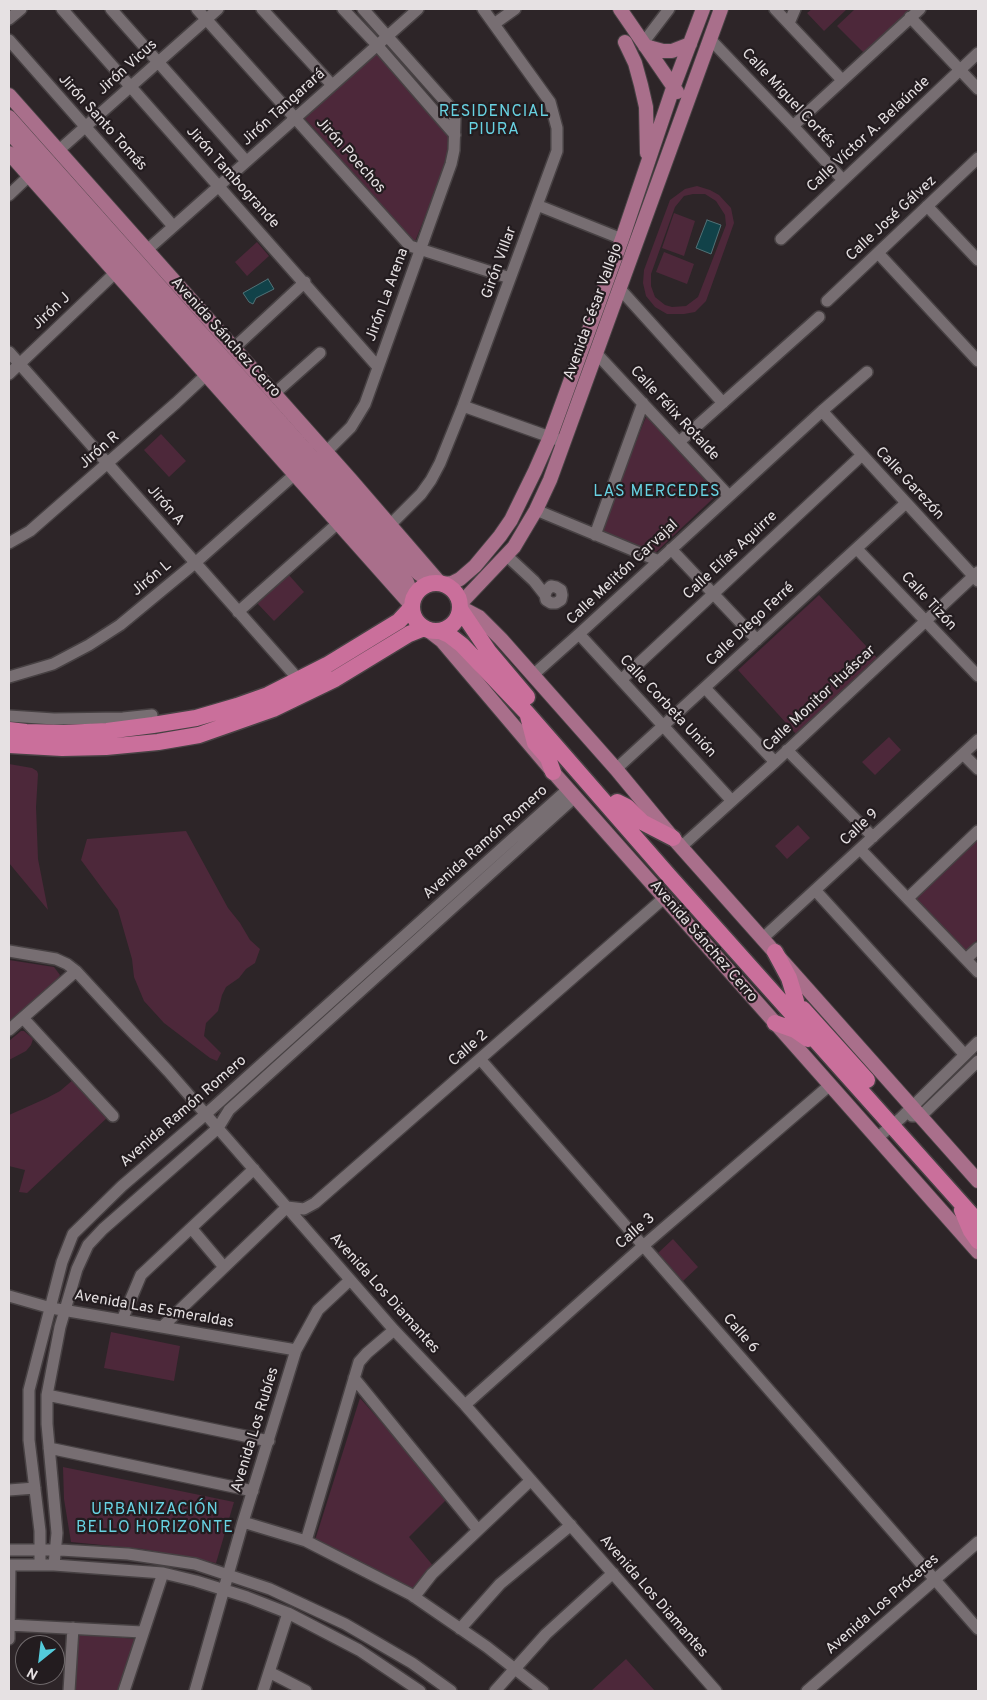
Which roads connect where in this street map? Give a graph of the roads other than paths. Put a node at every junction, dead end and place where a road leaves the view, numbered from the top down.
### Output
1 (21, 9) edge
2 (62, 9) edge
3 (111, 9) edge
4 (197, 9) edge
5 (218, 9) edge
6 (262, 9) edge
7 (343, 9) edge
8 (363, 9) edge
9 (418, 9) edge
10 (483, 9) edge
11 (515, 9) edge
12 (620, 9) edge
13 (669, 9) edge
14 (702, 9) edge
15 (721, 9) edge
16 (775, 9) edge
17 (794, 9) edge
18 (920, 9) edge
19 (910, 18) junction
20 (206, 19) junction
21 (9, 20) edge
22 (789, 23) junction
23 (494, 24) junction
24 (387, 36) junction
25 (710, 39) junction
26 (9, 40) edge
27 (625, 42) dead end
28 (690, 44) junction
29 (377, 45) junction
30 (644, 45) junction
31 (978, 53) edge
32 (158, 62) junction
33 (960, 70) junction
34 (842, 80) junction
35 (130, 86) junction
36 (332, 86) junction
37 (673, 88) junction
38 (978, 89) edge
39 (9, 95) edge
40 (686, 105) junction
41 (296, 117) junction
42 (9, 118) edge
43 (793, 126) junction
44 (85, 127) junction
45 (9, 132) edge
46 (455, 135) junction
47 (58, 151) junction
48 (9, 153) edge
49 (978, 158) edge
50 (246, 161) junction
51 (29, 176) junction
52 (644, 176) junction
53 (843, 180) junction
54 (219, 186) junction
55 (9, 195) edge
56 (537, 205) junction
57 (927, 206) junction
58 (174, 226) junction
59 (622, 239) junction
60 (781, 239) dead end
61 (420, 249) junction
62 (147, 250) junction
63 (878, 253) junction
64 (978, 260) edge
65 (116, 273) junction
66 (510, 278) junction
67 (305, 282) junction
68 (620, 289) junction
69 (827, 301) dead end
70 (819, 317) dead end
71 (234, 348) junction
72 (9, 352) edge
73 (320, 353) dead end
74 (596, 353) junction
75 (978, 361) edge
76 (19, 364) junction
77 (378, 367) junction
78 (867, 372) dead end
79 (9, 374) edge
80 (206, 375) junction
81 (274, 394) junction
82 (723, 403) junction
83 (643, 404) junction
84 (463, 406) junction
85 (822, 411) junction
86 (550, 437) junction
87 (564, 442) junction
88 (679, 442) junction
89 (326, 452) junction
90 (862, 455) junction
91 (108, 464) junction
92 (295, 474) junction
93 (351, 480) junction
94 (729, 496) junction
95 (906, 503) junction
96 (536, 510) junction
97 (364, 517) junction
98 (338, 523) junction
99 (390, 525) junction
100 (595, 535) junction
101 (350, 537) junction
102 (373, 542) junction
103 (9, 543) edge
104 (857, 548) junction
105 (671, 549) junction
106 (506, 555) junction
107 (659, 560) junction
108 (195, 563) junction
109 (977, 577) edge
110 (439, 584) junction
111 (713, 594) junction
112 (545, 595) dead end
113 (412, 603) junction
114 (460, 607) junction
115 (238, 612) junction
116 (926, 621) junction
117 (431, 630) junction
118 (579, 634) junction
119 (757, 640) junction
120 (358, 656) junction
121 (533, 675) junction
122 (978, 676) edge
123 (9, 677) edge
124 (299, 680) junction
125 (621, 680) junction
126 (705, 688) junction
127 (526, 712) junction
128 (9, 716) edge
129 (153, 720) junction
130 (664, 726) junction
131 (9, 730) edge
132 (978, 740) edge
133 (158, 742) junction
134 (9, 745) edge
135 (787, 750) junction
136 (963, 754) junction
137 (774, 762) junction
138 (616, 769) junction
139 (978, 770) edge
140 (553, 772) junction
141 (572, 793) junction
142 (732, 801) junction
143 (617, 802) junction
144 (978, 831) edge
145 (873, 837) junction
146 (677, 842) junction
147 (860, 848) junction
148 (815, 890) junction
149 (664, 898) junction
150 (908, 898) junction
151 (763, 938) junction
152 (978, 948) edge
153 (9, 951) edge
154 (775, 952) junction
155 (966, 959) junction
156 (76, 972) junction
157 (978, 972) edge
158 (796, 1001) junction
159 (23, 1018) junction
160 (775, 1022) junction
161 (314, 1026) junction
162 (9, 1030) edge
163 (978, 1042) edge
164 (827, 1053) junction
165 (965, 1055) junction
166 (480, 1059) junction
167 (976, 1067) edge
168 (830, 1085) junction
169 (206, 1114) junction
170 (113, 1116) dead end
171 (906, 1116) junction
172 (218, 1128) junction
173 (877, 1138) junction
174 (254, 1169) junction
175 (978, 1181) edge
176 (956, 1196) junction
177 (976, 1202) edge
178 (287, 1207) junction
179 (978, 1222) edge
180 (192, 1229) junction
181 (978, 1241) edge
182 (643, 1246) junction
183 (978, 1252) edge
184 (224, 1267) junction
185 (350, 1280) junction
186 (9, 1296) edge
187 (51, 1308) junction
188 (66, 1310) junction
189 (122, 1320) junction
190 (162, 1327) junction
191 (394, 1330) junction
192 (296, 1350) junction
193 (354, 1378) junction
194 (47, 1395) junction
195 (465, 1405) junction
196 (269, 1441) junction
197 (49, 1448) junction
198 (531, 1480) junction
199 (35, 1488) junction
200 (9, 1490) edge
201 (253, 1491) junction
202 (243, 1522) junction
203 (571, 1525) junction
204 (478, 1530) junction
205 (306, 1541) junction
206 (978, 1542) edge
207 (9, 1550) edge
208 (40, 1550) junction
209 (55, 1550) junction
210 (9, 1565) edge
211 (40, 1565) junction
212 (54, 1565) junction
213 (162, 1573) junction
214 (613, 1573) junction
215 (229, 1575) junction
216 (936, 1580) junction
217 (224, 1590) junction
218 (414, 1597) junction
219 (288, 1613) junction
220 (9, 1625) edge
221 (73, 1628) junction
222 (460, 1629) junction
223 (978, 1629) edge
224 (142, 1632) junction
225 (9, 1639) edge
226 (516, 1669) junction
227 (269, 1672) junction
228 (69, 1691) edge
229 (124, 1691) edge
230 (195, 1691) edge
231 (263, 1691) edge
232 (306, 1691) edge
233 (420, 1691) edge
234 (452, 1691) edge
235 (495, 1691) edge
236 (543, 1691) edge
237 (716, 1691) edge
238 (807, 1691) edge

1 - 21 street
2 - 35 street, Jirón Tambogrande
3 - 32 street
4 - 20 street, Jirón Poechos
5 - 20 street, Jirón Vicus
6 - 36 street
7 - 29 street
8 - 24 street, Jirón La Arena
9 - 24 street, Jirón Tangarará
10 - 23 street, Girón Villar
11 - 23 street
12 - 30 main road
13 - 30 street
14 - 28 main road, Avenida César Vallejo
15 - 25 main road, Avenida César Vallejo
16 - 22 street
17 - 22 street
18 - 19 street
19 - 33 street
19 - 34 street
20 - 32 street, Jirón Vicus
20 - 41 street, Jirón Poechos
22 - 34 street
23 - 56 street, Girón Villar
24 - 29 street, Jirón Tangarará
24 - 46 street, Jirón La Arena
25 - 40 main road, Avenida César Vallejo
25 - 43 street, Calle Miguel Cortés
26 - 44 street, Jirón Santo Tomás
27 - 52 main road
28 - 30 main road
28 - 37 main road, Avenida César Vallejo
29 - 36 street, Jirón Tangarará
29 - 46 street
30 - 37 main road
31 - 33 street, Calle Víctor A. Belaúnde
32 - 35 street, Jirón Vicus
32 - 50 street
33 - 38 street
33 - 53 street, Calle Víctor A. Belaúnde
34 - 43 street
35 - 44 street, Jirón Vicus
35 - 54 street, Jirón Tambogrande
36 - 41 street, Jirón Tangarará
37 - 40 main road
37 - 52 main road, Avenida César Vallejo
39 - 47 main road, Avenida Sánchez Cerro
40 - 68 main road, Avenida César Vallejo
41 - 50 street, Jirón Tangarará
41 - 61 street, Jirón Poechos
42 - 97 main road, Avenida Sánchez Cerro
43 - 53 street, Calle Miguel Cortés
44 - 47 street, Jirón Vicus
44 - 58 street, Jirón Santo Tomás
45 - 102 main road, Avenida Sánchez Cerro
46 - 61 street, Jirón La Arena
47 - 62 main road, Avenida Sánchez Cerro
48 - 51 main road
49 - 57 street, Calle José Gálvez
50 - 54 street, Jirón Tangarará
51 - 55 street
51 - 65 main road
52 - 59 main road, Avenida César Vallejo
53 - 60 street, Calle Víctor A. Belaúnde
54 - 58 street, Jirón Tangarará
54 - 67 street, Jirón Tambogrande
56 - 59 street
56 - 66 street, Girón Villar
57 - 63 street, Calle José Gálvez
57 - 64 street
58 - 62 street, Jirón Tangarará
59 - 86 main road, Avenida César Vallejo
61 - 66 street, Jirón Poechos
61 - 77 street, Jirón La Arena
62 - 71 main road, Avenida Sánchez Cerro
63 - 69 street, Calle José Gálvez
63 - 75 street
65 - 76 street, Jirón J
65 - 80 main road
66 - 84 street, Girón Villar
67 - 71 street
67 - 77 street, Jirón Tambogrande
68 - 74 main road, Avenida César Vallejo
68 - 82 street
70 - 82 street
71 - 81 main road, Avenida Sánchez Cerro
72 - 76 street, Jirón A
73 - 81 street
74 - 83 street, Calle Félix Rotalde
74 - 87 main road, Avenida César Vallejo
76 - 79 street, Jirón J
76 - 91 street, Jirón A
77 - 89 street, Jirón La Arena
78 - 85 street, Calle Melitón Carvajal
80 - 91 street, Jirón R
80 - 92 main road
81 - 89 main road, Avenida Sánchez Cerro
82 - 88 street
83 - 88 street, Calle Félix Rotalde
83 - 100 street
84 - 86 street
84 - 99 street, Girón Villar
85 - 90 street, Calle Garezón
85 - 94 street, Calle Melitón Carvajal
86 - 87 street
86 - 110 main road, Avenida César Vallejo
87 - 96 main road, Avenida César Vallejo
88 - 94 street, Calle Félix Rotalde
89 - 93 main road, Avenida Sánchez Cerro
90 - 95 street, Calle Garezón
90 - 111 street, Calle Elías Aguirre
91 - 103 street, Jirón R
91 - 108 street, Jirón A
92 - 98 main road
92 - 108 street, Jirón L
93 - 97 main road
93 - 99 main road, Avenida Sánchez Cerro
94 - 105 street, Calle Melitón Carvajal
95 - 104 street, Calle Diego Ferré
95 - 109 street, Calle Garezón
96 - 100 street
96 - 106 main road, Avenida César Vallejo
97 - 110 main road, Avenida Sánchez Cerro
98 - 101 main road
98 - 115 street
99 - 110 main road, Avenida Sánchez Cerro
100 - 107 street
101 - 102 main road
101 - 113 main road
102 - 113 main road, Avenida Sánchez Cerro
104 - 116 street, Calle Tizón
104 - 119 street, Calle Diego Ferré
105 - 107 street, Calle Melitón Carvajal
105 - 111 street
106 - 112 street
106 - 114 main road, Avenida César Vallejo
107 - 118 street, Calle Melitón Carvajal
108 - 115 street, Jirón A
108 - 123 street, Jirón L
109 - 116 street, Calle Monitor Huáscar
110 - 113 highway
110 - 114 highway
111 - 119 street
111 - 125 street, Calle Elías Aguirre
113 - 117 highway
113 - 120 highway
114 - 117 highway
114 - 121 main road, Avenida Sánchez Cerro
114 - 143 highway, Avenida Sánchez Cerro
115 - 124 street, Jirón A
116 - 122 street, Calle Tizón
116 - 135 street, Calle Monitor Huáscar
117 - 120 highway
117 - 127 highway, Avenida Sánchez Cerro
117 - 140 main road, Avenida Sánchez Cerro
118 - 121 street, Calle Melitón Carvajal
118 - 125 street, Calle Corbeta Unión
119 - 126 street, Calle Diego Ferré
120 - 124 highway
120 - 133 highway
121 - 138 main road, Avenida Sánchez Cerro
124 - 129 highway
125 - 130 street, Calle Corbeta Unión
126 - 130 street, Calle Diego Ferré
126 - 137 street
127 - 140 highway
127 - 164 highway, Avenida Sánchez Cerro
128 - 129 street
129 - 131 highway
129 - 133 highway
130 - 138 street, Calle Diego Ferré
130 - 142 street, Calle Corbeta Unión
132 - 136 street, Calle 9
133 - 134 highway
135 - 137 street, Calle Monitor Huáscar
135 - 145 street
136 - 139 street
136 - 145 street, Calle 9
137 - 142 street, Calle Monitor Huáscar
138 - 146 main road, Avenida Sánchez Cerro
140 - 141 main road, Avenida Sánchez Cerro
141 - 149 main road, Avenida Sánchez Cerro
141 - 161 street, Avenida Ramón Romero
142 - 146 street, Calle Monitor Huáscar
143 - 146 highway
143 - 158 highway, Avenida Sánchez Cerro
144 - 150 street
145 - 147 street, Calle 9
146 - 151 main road, Avenida Sánchez Cerro
147 - 148 street, Calle 9
147 - 150 street
148 - 151 street, Calle 9
148 - 165 street
149 - 160 main road, Avenida Sánchez Cerro
149 - 166 street, Calle 2
150 - 155 street
151 - 154 main road, Avenida Sánchez Cerro
152 - 155 street
153 - 156 street, Avenida Los Diamantes
154 - 158 highway
154 - 171 main road, Avenida Sánchez Cerro
155 - 157 street
156 - 159 street
156 - 169 street, Avenida Los Diamantes
158 - 171 highway, Avenida Sánchez Cerro
159 - 162 street
159 - 170 street
160 - 164 highway
160 - 168 main road, Avenida Sánchez Cerro
161 - 169 street, Avenida Ramón Romero
161 - 172 street, Avenida Ramón Romero
163 - 165 street
164 - 171 highway, Avenida Sánchez Cerro
165 - 171 street
166 - 178 street, Calle 2
166 - 182 street, Calle 6
167 - 171 street
168 - 173 main road, Avenida Sánchez Cerro
168 - 182 street, Calle 3
169 - 172 street, Avenida Los Diamantes
169 - 187 street, Avenida Ramón Romero
171 - 173 street
171 - 175 main road, Avenida Sánchez Cerro
171 - 176 highway, Avenida Sánchez Cerro
171 - 177 highway, Avenida Sánchez Cerro
172 - 174 street, Avenida Los Diamantes
172 - 188 street, Avenida Ramón Romero
173 - 183 main road, Avenida Sánchez Cerro
174 - 178 street, Avenida Los Diamantes
174 - 180 street
176 - 179 highway, Avenida Sánchez Cerro
176 - 181 highway
178 - 184 street
178 - 185 street, Avenida Los Diamantes
180 - 184 street
180 - 189 street
182 - 195 street, Calle 3
182 - 216 street, Calle 6
184 - 190 street
185 - 191 street, Avenida Los Diamantes
185 - 192 street, Avenida Los Rubíes
186 - 187 street, Avenida Las Esmeraldas
187 - 188 street, Avenida Las Esmeraldas
187 - 199 street, Avenida Ramón Romero
188 - 189 street, Avenida Las Esmeraldas
188 - 194 street, Avenida Ramón Romero
189 - 190 street, Avenida Las Esmeraldas
190 - 192 street, Avenida Las Esmeraldas
191 - 193 street
191 - 195 street, Avenida Los Diamantes
192 - 196 street, Avenida Los Rubíes
193 - 204 street
193 - 205 street
194 - 196 street
194 - 197 street, Avenida Ramón Romero
195 - 198 street, Avenida Los Diamantes
196 - 201 street, Avenida Los Rubíes
197 - 201 street
197 - 209 street, Avenida Ramón Romero
198 - 203 street, Avenida Los Diamantes
198 - 204 street
199 - 200 street
199 - 208 street, Avenida Ramón Romero
201 - 202 street, Avenida Los Rubíes
202 - 205 street
202 - 215 street, Avenida Los Rubíes
203 - 214 street, Avenida Los Diamantes
203 - 222 street
204 - 218 street
205 - 218 street
206 - 216 street, Avenida Los Próceres
207 - 208 street
208 - 209 street
208 - 211 street, Avenida Ramón Romero
209 - 212 street, Avenida Ramón Romero
209 - 215 street
210 - 211 street
210 - 220 street
211 - 212 street
212 - 213 street
213 - 217 street
213 - 224 street
214 - 226 street
214 - 237 street, Avenida Los Diamantes
215 - 217 street, Avenida Los Rubíes
215 - 234 street
216 - 223 street, Calle 6
216 - 238 street, Avenida Los Próceres
217 - 219 street
217 - 230 street, Avenida Los Rubíes
218 - 222 street
219 - 227 street
219 - 233 street
220 - 221 street
220 - 225 street
221 - 224 street
221 - 228 street
222 - 226 street
224 - 229 street
226 - 235 street
226 - 236 street
227 - 231 street
227 - 232 street

